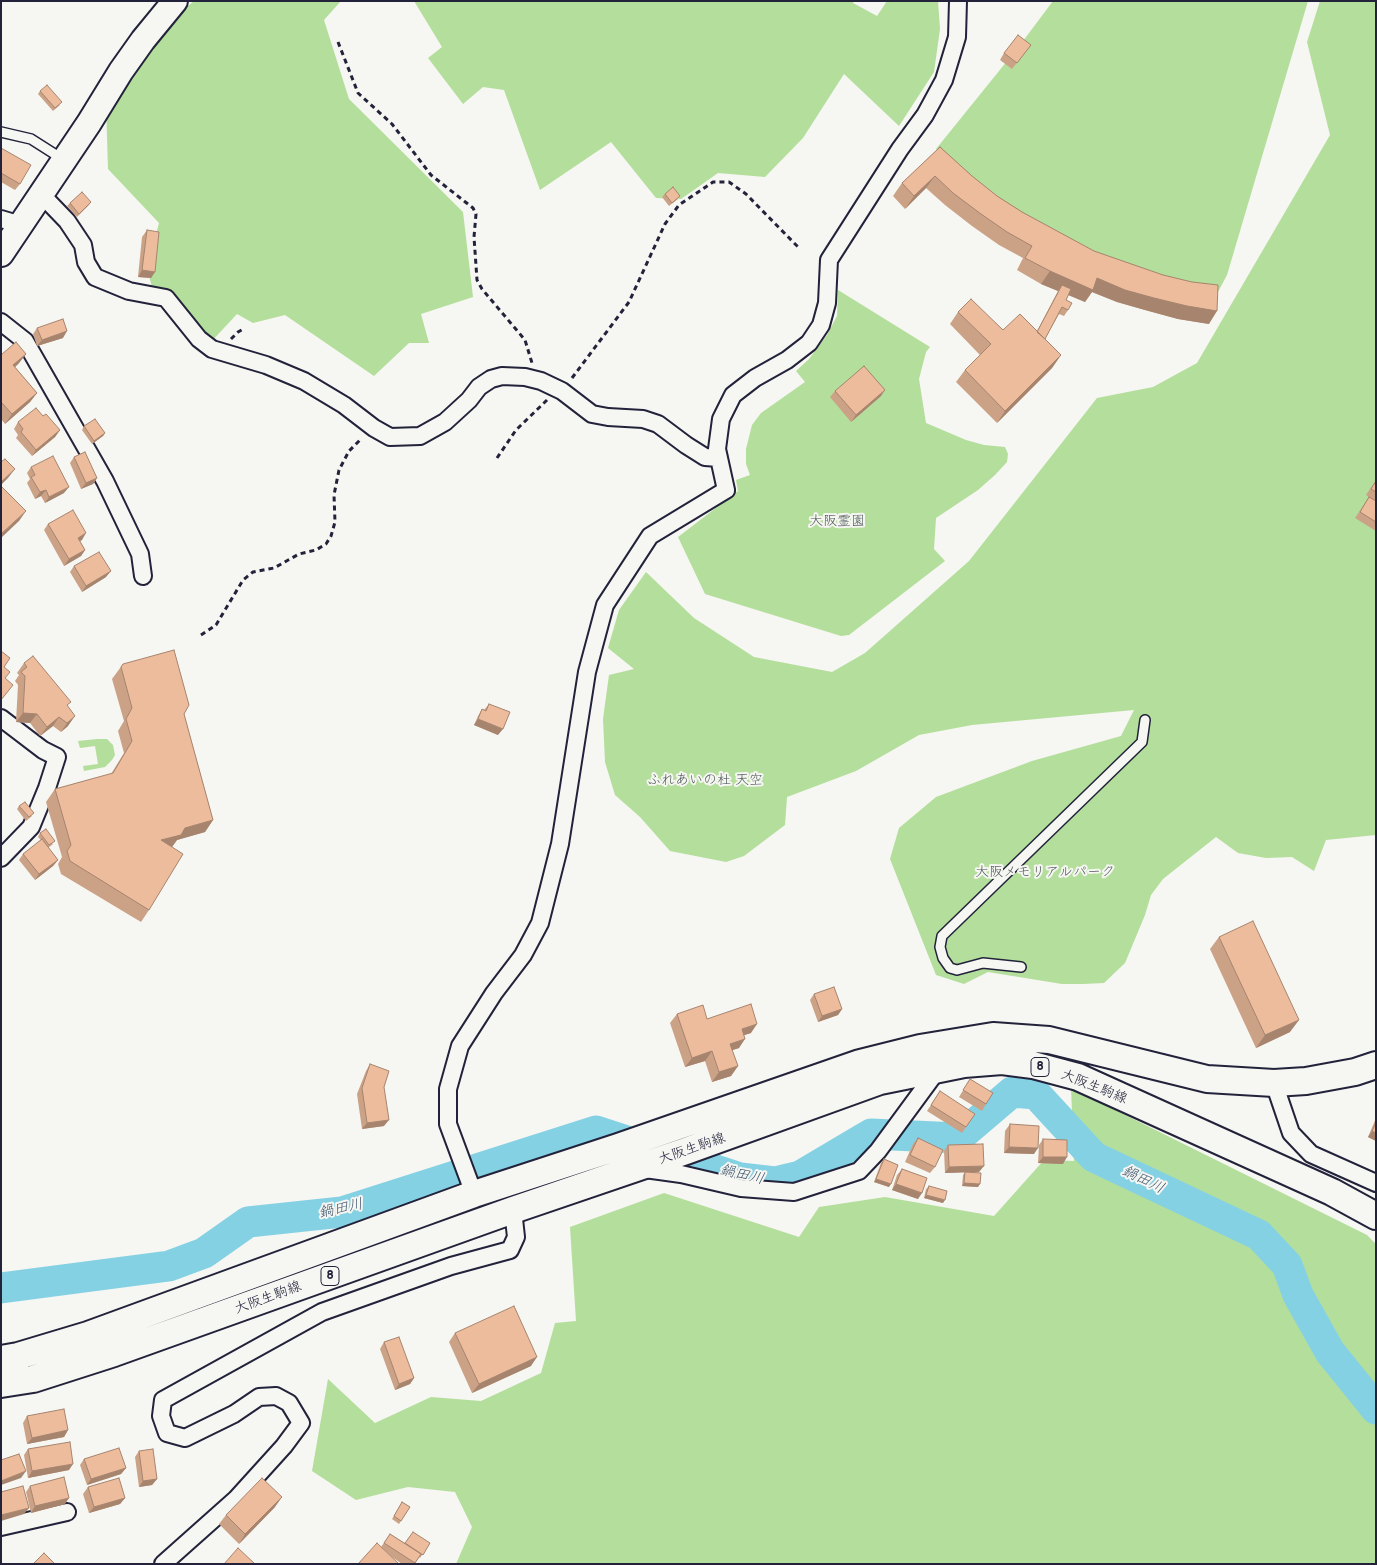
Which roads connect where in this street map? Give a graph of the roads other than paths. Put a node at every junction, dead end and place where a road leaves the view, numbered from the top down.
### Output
1 (175, 1) edge
2 (958, 1) edge
3 (1, 132) edge
4 (64, 160) junction
5 (42, 194) junction
6 (11, 222) edge
7 (1, 254) edge
8 (1, 322) edge
9 (719, 458) junction
10 (143, 576) dead end
11 (1, 718) edge
12 (1146, 720) dead end
13 (1, 858) edge
14 (1021, 967) dead end
15 (1376, 1065) edge
16 (939, 1068) junction
17 (1274, 1082) junction
18 (646, 1165) junction
19 (1376, 1183) edge
20 (471, 1188) junction
21 (513, 1210) junction
22 (1376, 1216) edge
23 (1, 1359) edge
24 (1, 1384) edge
25 (67, 1512) dead end
26 (1, 1527) edge
27 (163, 1564) edge

1 - 4 street
2 - 9 street
3 - 4 lane
4 - 5 street
5 - 6 street
5 - 9 street
6 - 7 street
8 - 10 street
9 - 20 street
11 - 13 street
12 - 14 lane
15 - 17 main road, 大阪生駒線 / 8
16 - 18 main road, 大阪生駒線 / 8
16 - 18 street
16 - 22 main road, 大阪生駒線 / 8
17 - 19 street
17 - 20 main road, 大阪生駒線 / 8
18 - 21 main road, 大阪生駒線 / 8
20 - 23 main road, 大阪生駒線 / 8
21 - 24 main road, 大阪生駒線 / 8
21 - 27 street
25 - 26 street

